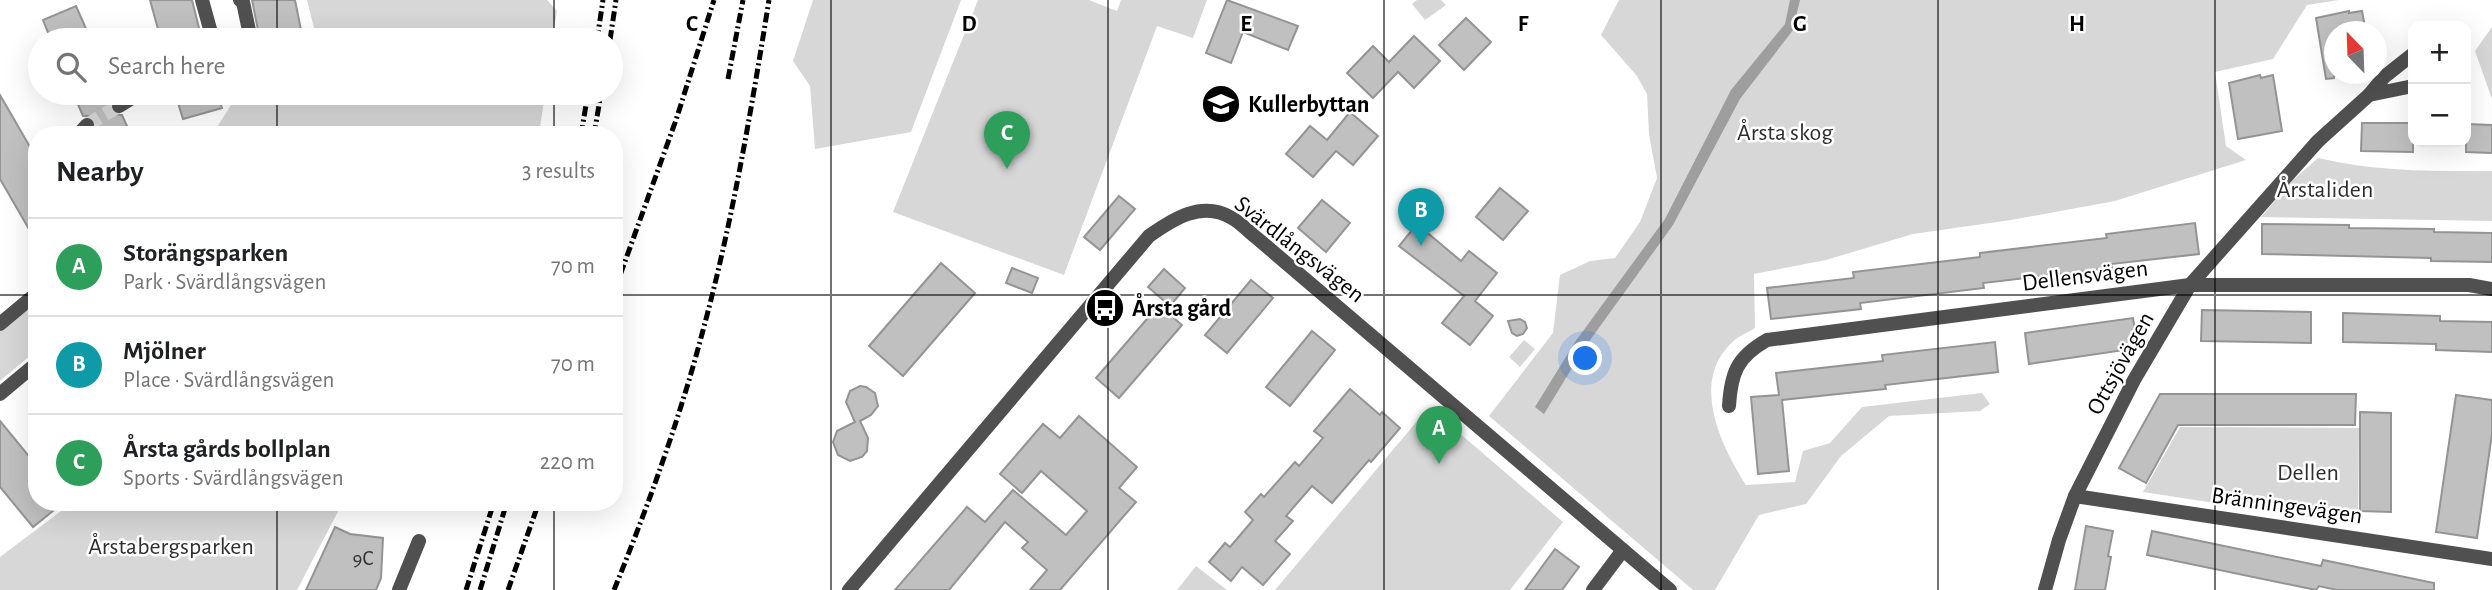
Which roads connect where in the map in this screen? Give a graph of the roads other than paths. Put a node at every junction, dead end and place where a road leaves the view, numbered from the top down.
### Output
1 (240, 0) edge
2 (205, 1) edge
3 (211, 28) edge
4 (248, 28) edge
5 (2408, 58) edge
6 (2408, 87) edge
7 (2369, 95) junction
8 (2190, 285) junction
9 (2492, 289) edge
10 (28, 301) edge
11 (0, 324) edge
12 (28, 371) edge
13 (0, 394) edge
14 (1729, 406) dead end
15 (2075, 496) junction
16 (419, 541) dead end
17 (1623, 550) junction
18 (2492, 559) edge
19 (400, 590) edge
20 (849, 590) edge
21 (1593, 590) edge
22 (1670, 590) edge
23 (2045, 590) edge

1 - 4 street
2 - 3 street
5 - 7 street, Ottsjövägen
6 - 7 street
7 - 8 street, Ottsjövägen
8 - 9 street, Dellensvägen
8 - 14 street, Dellensvägen
8 - 15 street, Ottsjövägen
10 - 11 street
12 - 13 street
15 - 18 street, Bränningevägen
15 - 23 street, Ottsjövägen
16 - 19 street
17 - 20 street, Svärdlångsvägen
17 - 21 street
17 - 22 street, Svärdlångsvägen

